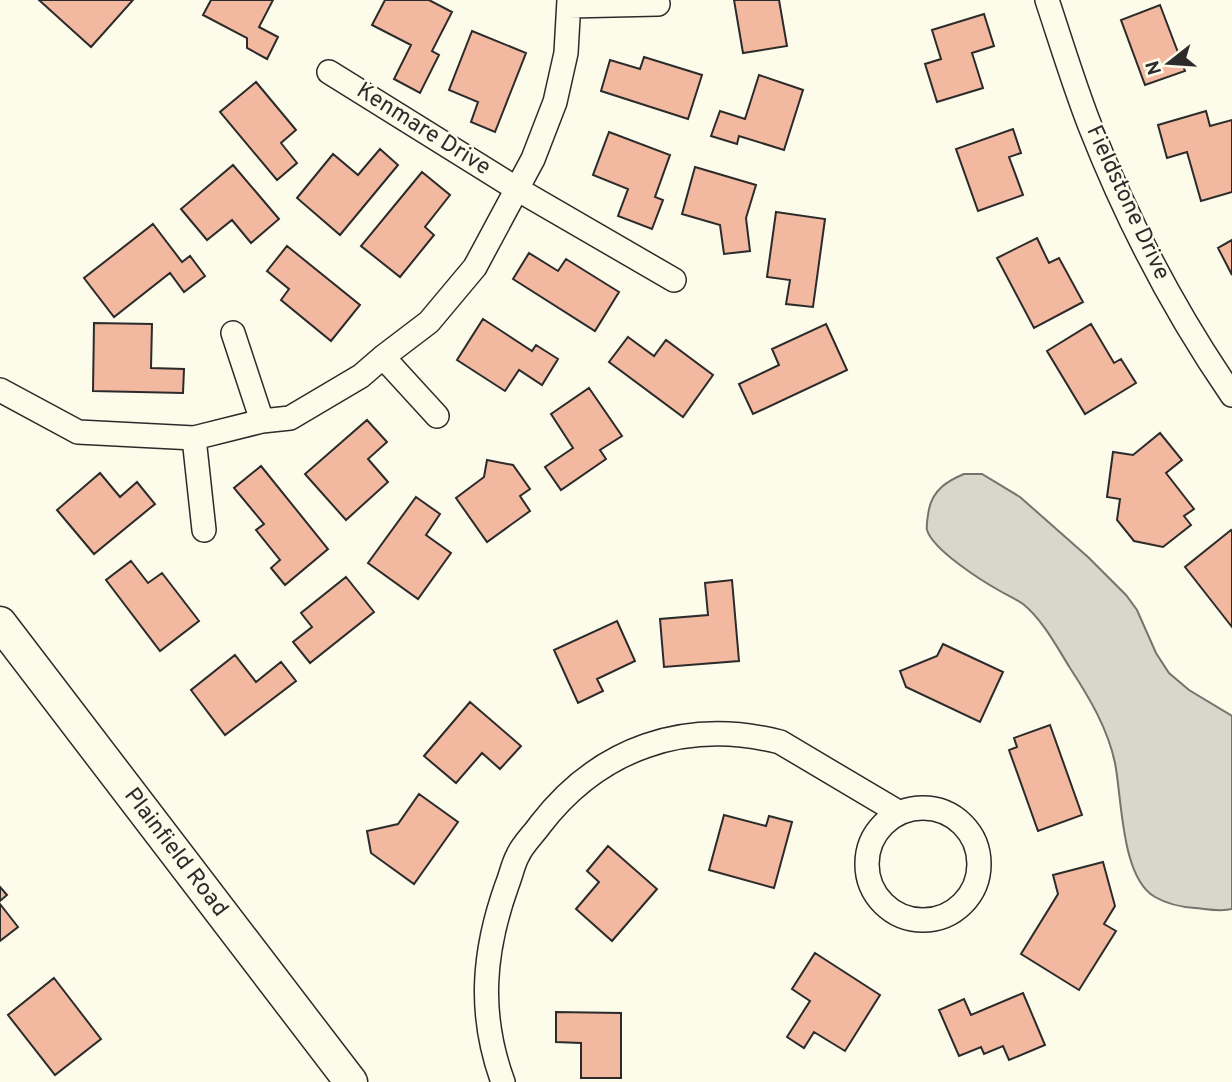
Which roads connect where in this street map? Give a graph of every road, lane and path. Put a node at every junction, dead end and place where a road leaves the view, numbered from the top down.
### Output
1 (1046, 0) edge
2 (569, 3) edge
3 (657, 4) dead end
4 (329, 72) dead end
5 (517, 189) junction
6 (674, 280) dead end
7 (233, 333) dead end
8 (383, 357) junction
9 (0, 390) edge
10 (1232, 395) edge
11 (437, 416) dead end
12 (261, 421) junction
13 (194, 438) junction
14 (204, 530) dead end
15 (0, 623) edge
16 (898, 812) junction
17 (351, 1082) edge
18 (503, 1082) edge

1 - 10 street, Fieldstone Drive
2 - 3 street, Kenmare Drive
2 - 5 street, Kenmare Drive
4 - 5 street, Kenmare Drive
5 - 6 street, Kenmare Drive
5 - 8 street, Kenmare Drive
7 - 12 street
8 - 11 street
8 - 12 street, Kenmare Drive
9 - 13 street, Kenmare Drive
12 - 13 street, Kenmare Drive
13 - 14 street
15 - 17 main road, Plainfield Road
16 - 16 street
16 - 18 street

